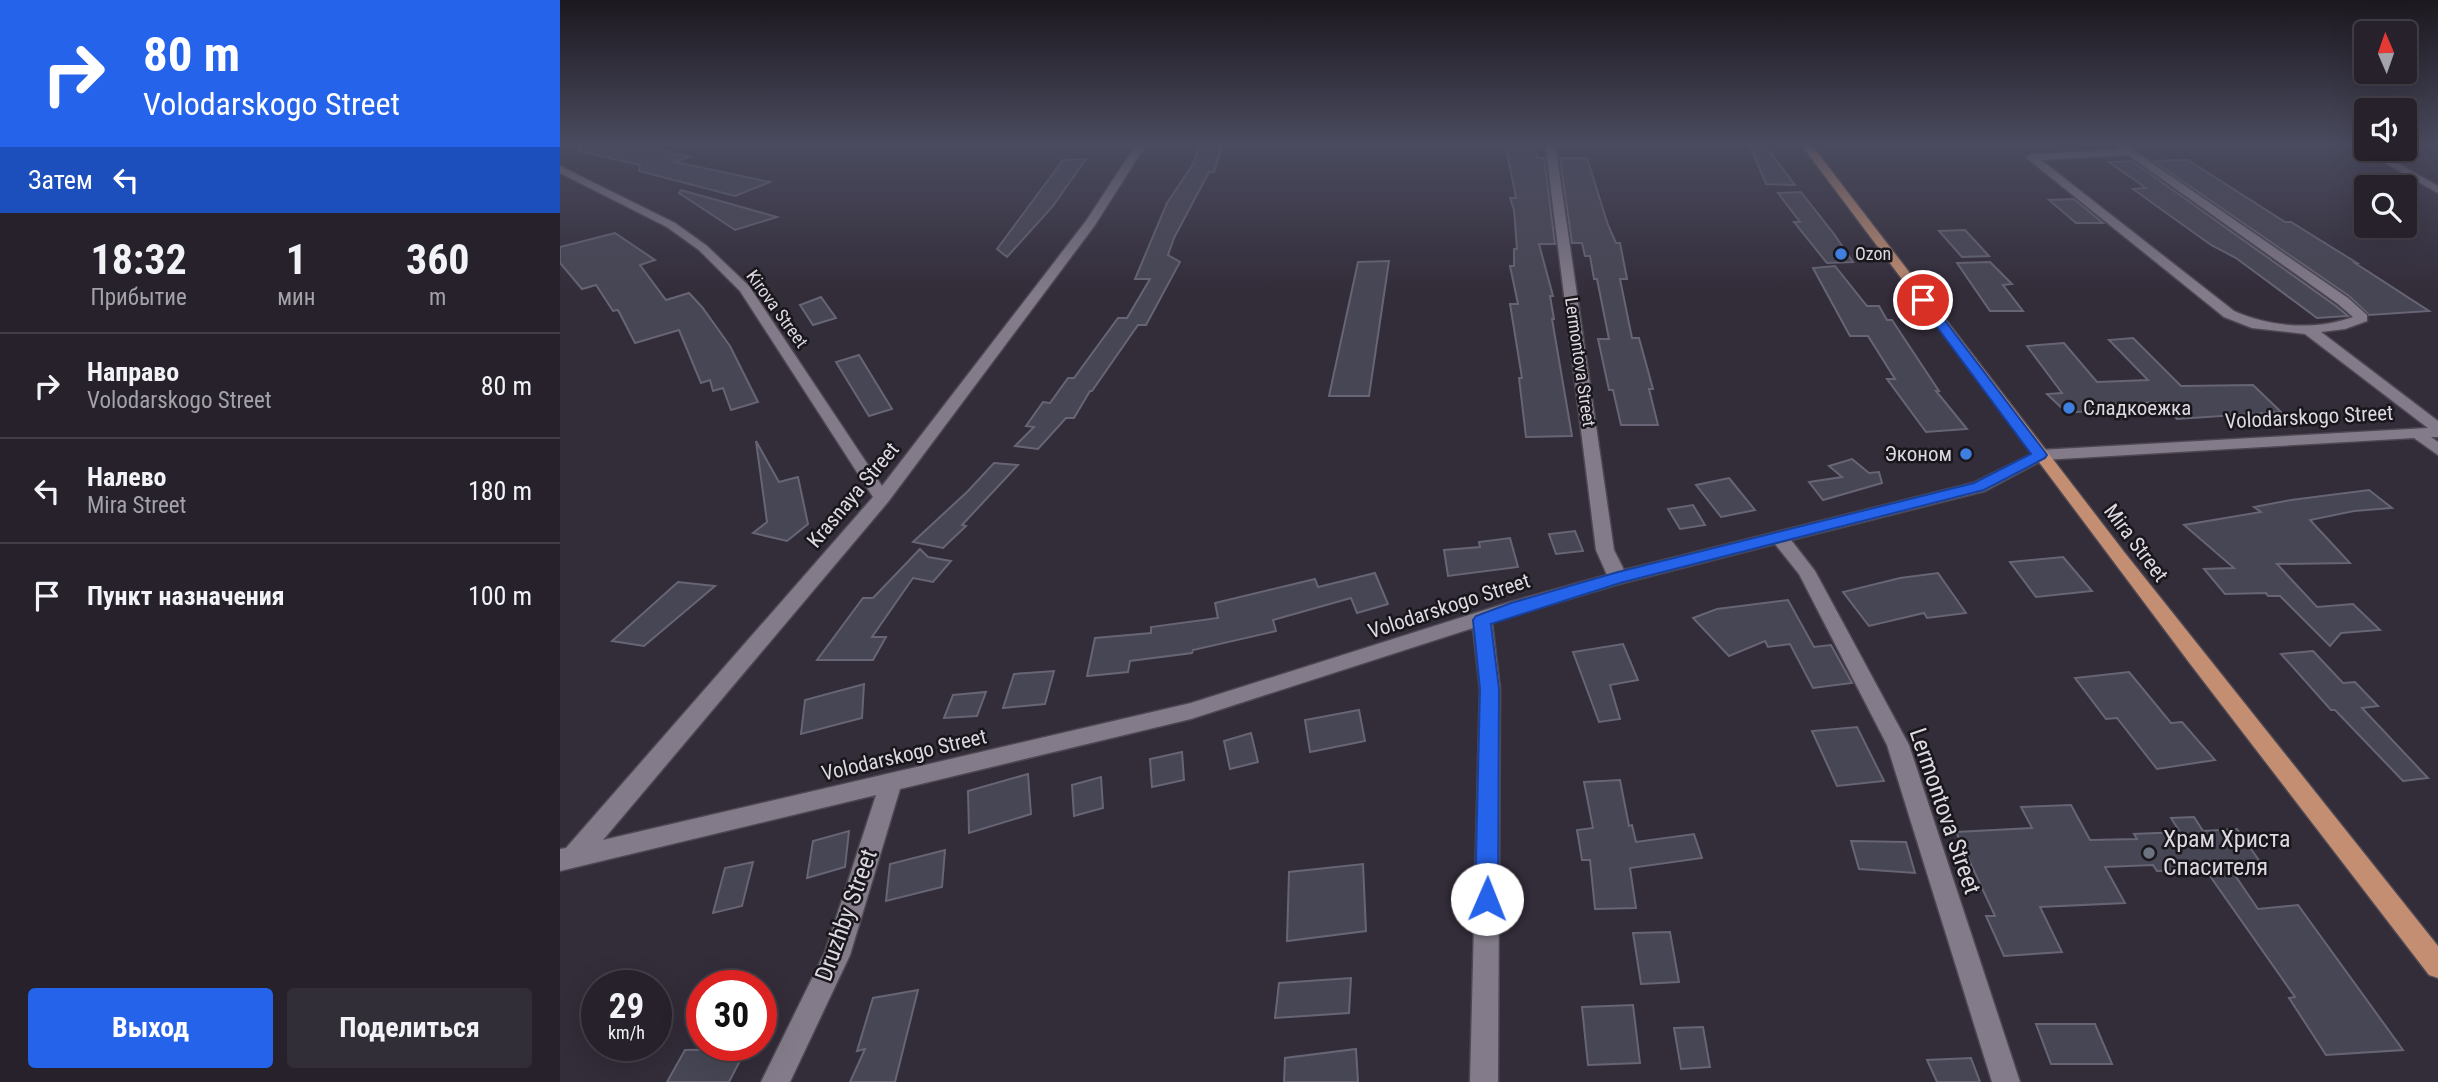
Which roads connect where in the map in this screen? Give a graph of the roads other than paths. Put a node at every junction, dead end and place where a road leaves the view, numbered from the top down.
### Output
1 (609, 193) edge
2 (1110, 193) edge
3 (1557, 193) edge
4 (1843, 193) edge
5 (2078, 193) edge
6 (2189, 193) edge
7 (2309, 330) junction
8 (2438, 430) edge
9 (2417, 433) junction
10 (2438, 450) edge
11 (2040, 455) junction
12 (882, 498) junction
13 (1779, 537) junction
14 (1618, 578) junction
15 (1482, 620) junction
16 (891, 782) junction
17 (567, 858) edge
18 (2438, 966) edge
19 (775, 1082) edge
20 (1484, 1082) edge
21 (2006, 1082) edge

1 - 12 street, Kirova Street
2 - 12 street, Krasnaya Street
3 - 14 street, Lermontova Street
4 - 11 main road, Mira Street
5 - 7 street
6 - 7 street
7 - 8 street
8 - 9 street, Volodarskogo Street
9 - 10 street
9 - 11 street, Volodarskogo Street
11 - 13 street, Volodarskogo Street
11 - 18 main road, Mira Street
12 - 17 street, Krasnaya Street
13 - 14 street, Volodarskogo Street
13 - 21 street, Lermontova Street
14 - 15 street, Volodarskogo Street
15 - 16 street, Volodarskogo Street
15 - 20 street
16 - 17 street, Volodarskogo Street
16 - 19 street, Druzhby Street

